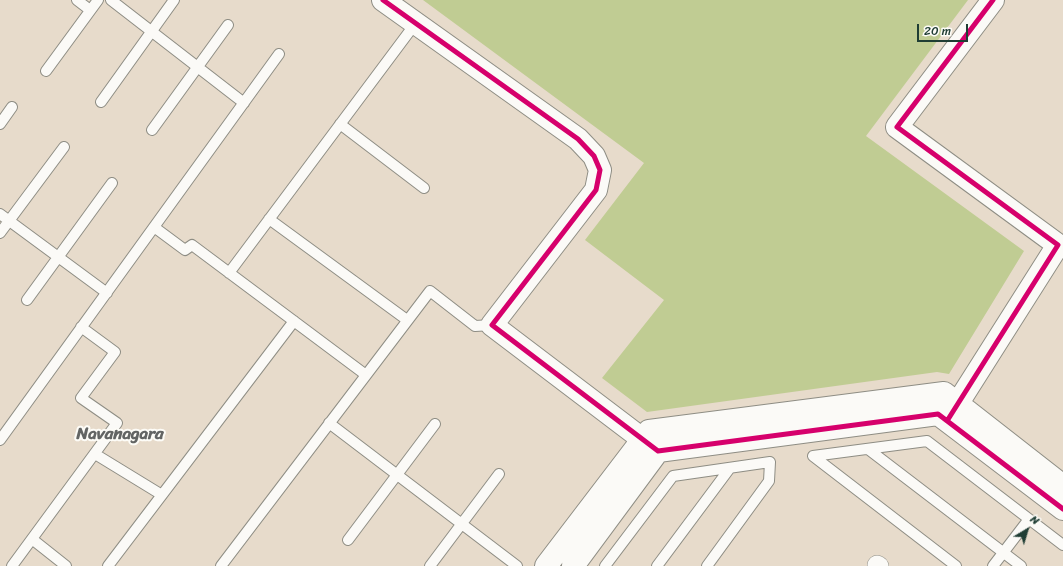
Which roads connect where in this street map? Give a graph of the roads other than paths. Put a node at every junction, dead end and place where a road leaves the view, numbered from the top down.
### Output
1 (77, 0) edge
2 (98, 0) edge
3 (111, 0) edge
4 (174, 0) edge
5 (383, 0) edge
6 (993, 0) edge
7 (90, 10) junction
8 (415, 24) junction
9 (228, 25) dead end
10 (151, 32) junction
11 (279, 54) dead end
12 (197, 67) junction
13 (46, 72) dead end
14 (101, 102) dead end
15 (244, 103) junction
16 (12, 107) dead end
17 (0, 124) edge
18 (340, 124) junction
19 (152, 130) dead end
20 (64, 147) dead end
21 (112, 183) dead end
22 (424, 188) dead end
23 (0, 214) edge
24 (269, 219) junction
25 (9, 221) junction
26 (154, 227) junction
27 (0, 233) edge
28 (58, 257) junction
29 (229, 273) junction
30 (106, 293) junction
31 (27, 300) dead end
32 (407, 320) junction
33 (294, 321) junction
34 (492, 325) junction
35 (81, 327) junction
36 (366, 375) junction
37 (952, 413) junction
38 (329, 423) junction
39 (435, 424) dead end
40 (0, 440) edge
41 (651, 445) junction
42 (868, 449) junction
43 (95, 454) junction
44 (730, 468) junction
45 (499, 474) dead end
46 (397, 475) junction
47 (1063, 486) edge
48 (162, 495) junction
49 (1063, 509) edge
50 (1029, 519) junction
51 (462, 524) junction
52 (32, 539) junction
53 (348, 540) dead end
54 (1063, 545) edge
55 (1003, 553) junction
56 (12, 566) edge
57 (66, 566) edge
58 (108, 566) edge
59 (221, 566) edge
60 (430, 566) edge
61 (517, 566) edge
62 (546, 566) edge
63 (573, 566) edge
64 (605, 566) edge
65 (657, 566) edge
66 (707, 566) edge
67 (956, 566) edge
68 (993, 566) edge
69 (1021, 566) edge

1 - 7 lane
2 - 7 lane
3 - 10 lane
4 - 10 lane
5 - 8 street
6 - 37 street
7 - 13 lane
8 - 18 lane
8 - 34 street
9 - 12 lane
10 - 12 lane
10 - 14 lane
11 - 15 lane
12 - 15 lane
12 - 19 lane
15 - 26 lane
16 - 17 lane
18 - 22 lane
18 - 24 lane
20 - 25 lane
21 - 28 lane
23 - 25 lane
24 - 29 lane
24 - 32 lane
25 - 27 lane
25 - 28 lane
26 - 29 lane
26 - 30 lane
28 - 30 lane
28 - 31 lane
29 - 33 lane
30 - 35 lane
32 - 34 lane
32 - 36 lane
33 - 36 lane
33 - 48 lane
34 - 41 street
35 - 40 lane
35 - 43 lane
36 - 38 lane
37 - 41 street
37 - 47 street
37 - 49 street
38 - 46 lane
38 - 59 lane
39 - 46 lane
41 - 62 street
41 - 63 street
42 - 50 lane
42 - 55 lane
42 - 67 lane
43 - 48 lane
43 - 52 lane
44 - 64 lane
44 - 65 lane
44 - 66 lane
45 - 51 lane
46 - 51 lane
46 - 53 lane
48 - 58 lane
50 - 54 lane
50 - 55 lane
51 - 60 lane
51 - 61 lane
52 - 56 lane
52 - 57 lane
55 - 68 lane
55 - 69 lane

